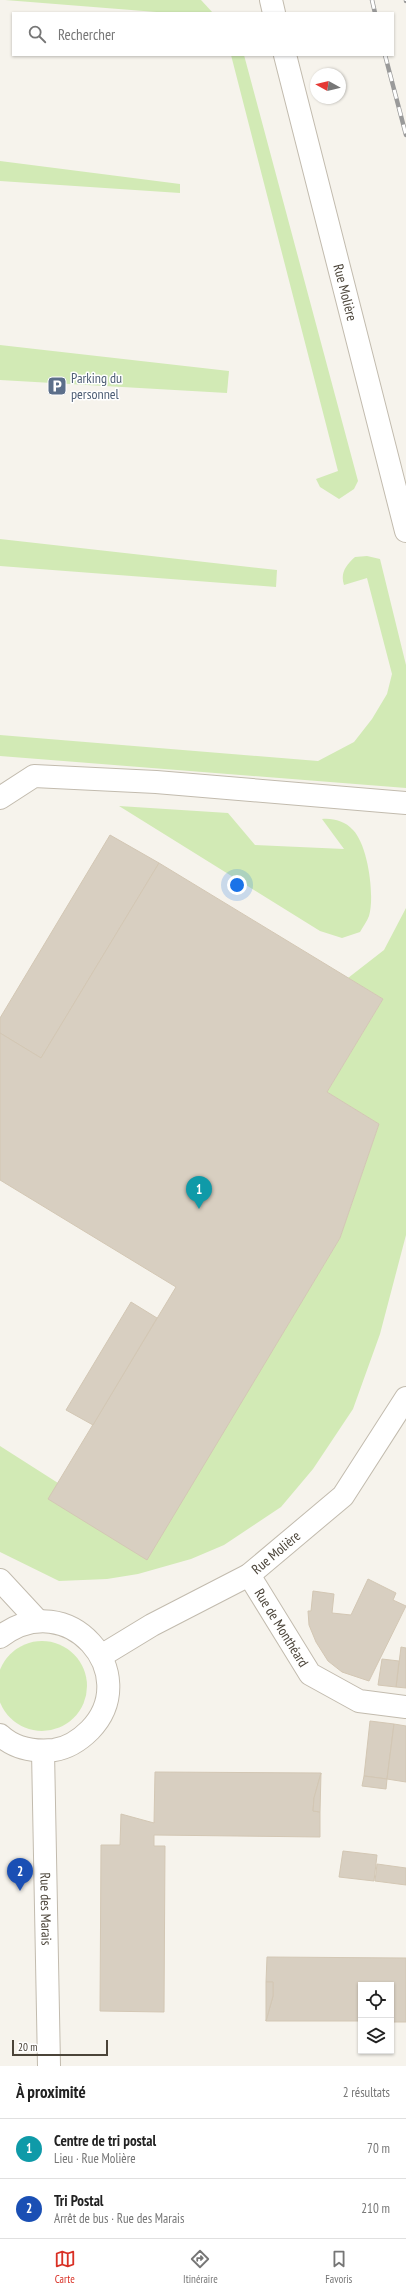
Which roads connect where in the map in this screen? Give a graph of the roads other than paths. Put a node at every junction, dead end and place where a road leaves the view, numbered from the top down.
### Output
1 (271, 0) edge
2 (274, 12) edge
3 (285, 56) edge
4 (406, 530) edge
5 (0, 798) edge
6 (406, 803) edge
7 (406, 1398) edge
8 (249, 1575) junction
9 (0, 1580) edge
10 (38, 1620) junction
11 (0, 1637) edge
12 (101, 1656) junction
13 (406, 1707) edge
14 (0, 1735) edge
15 (42, 1751) junction
16 (49, 2066) edge

1 - 2 street
3 - 4 street, Rue Molière
5 - 6 street
7 - 8 street, Rue Molière
8 - 12 street, Rue Molière
8 - 13 street, Rue de Monthéard
9 - 10 street
10 - 11 street
10 - 12 street
12 - 15 street
14 - 15 street
15 - 16 street, Rue des Marais

